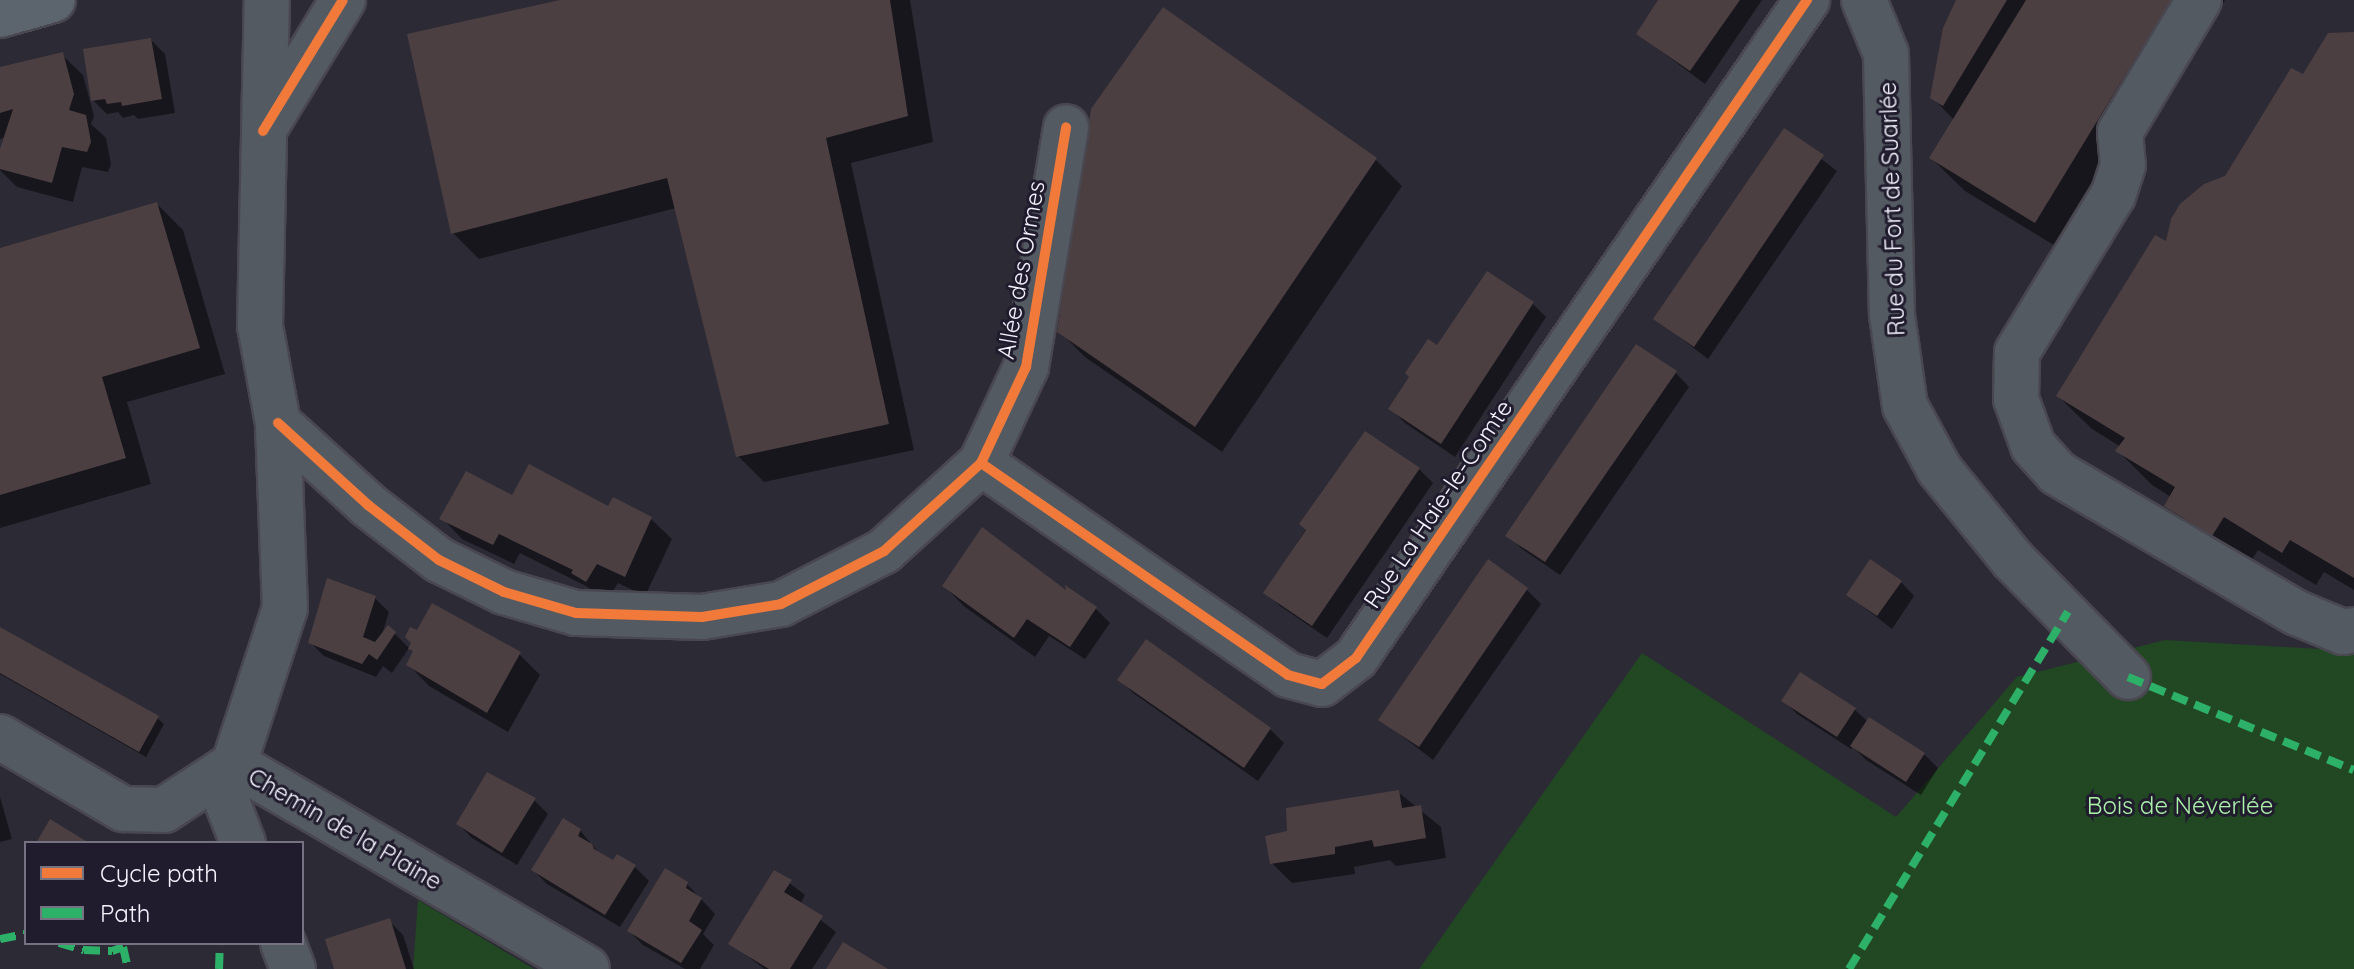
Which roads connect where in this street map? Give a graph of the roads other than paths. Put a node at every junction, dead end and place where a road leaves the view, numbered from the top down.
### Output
1 (53, 0) edge
2 (267, 0) edge
3 (343, 0) edge
4 (1807, 0) edge
5 (1864, 0) edge
6 (2199, 0) edge
7 (0, 15) edge
8 (1066, 127) dead end
9 (263, 131) junction
10 (278, 423) junction
11 (981, 463) junction
12 (2354, 630) edge
13 (2128, 677) dead end
14 (0, 737) edge
15 (225, 770) junction
16 (243, 841) edge
17 (284, 945) edge
18 (293, 969) edge
19 (587, 969) edge

1 - 7 main road
2 - 9 street, Chemin de la Plaine
3 - 9 street
4 - 11 street, Rue La Haie-le-Comte
5 - 13 street, Rue du Fort de Suarlée
6 - 12 street
8 - 11 street, Allée des Ormes
9 - 10 street, Chemin de la Plaine
10 - 11 street, Allée des Ormes
10 - 15 street, Chemin de la Plaine
14 - 15 street
15 - 16 street
15 - 19 street, Chemin de la Plaine
17 - 18 street

